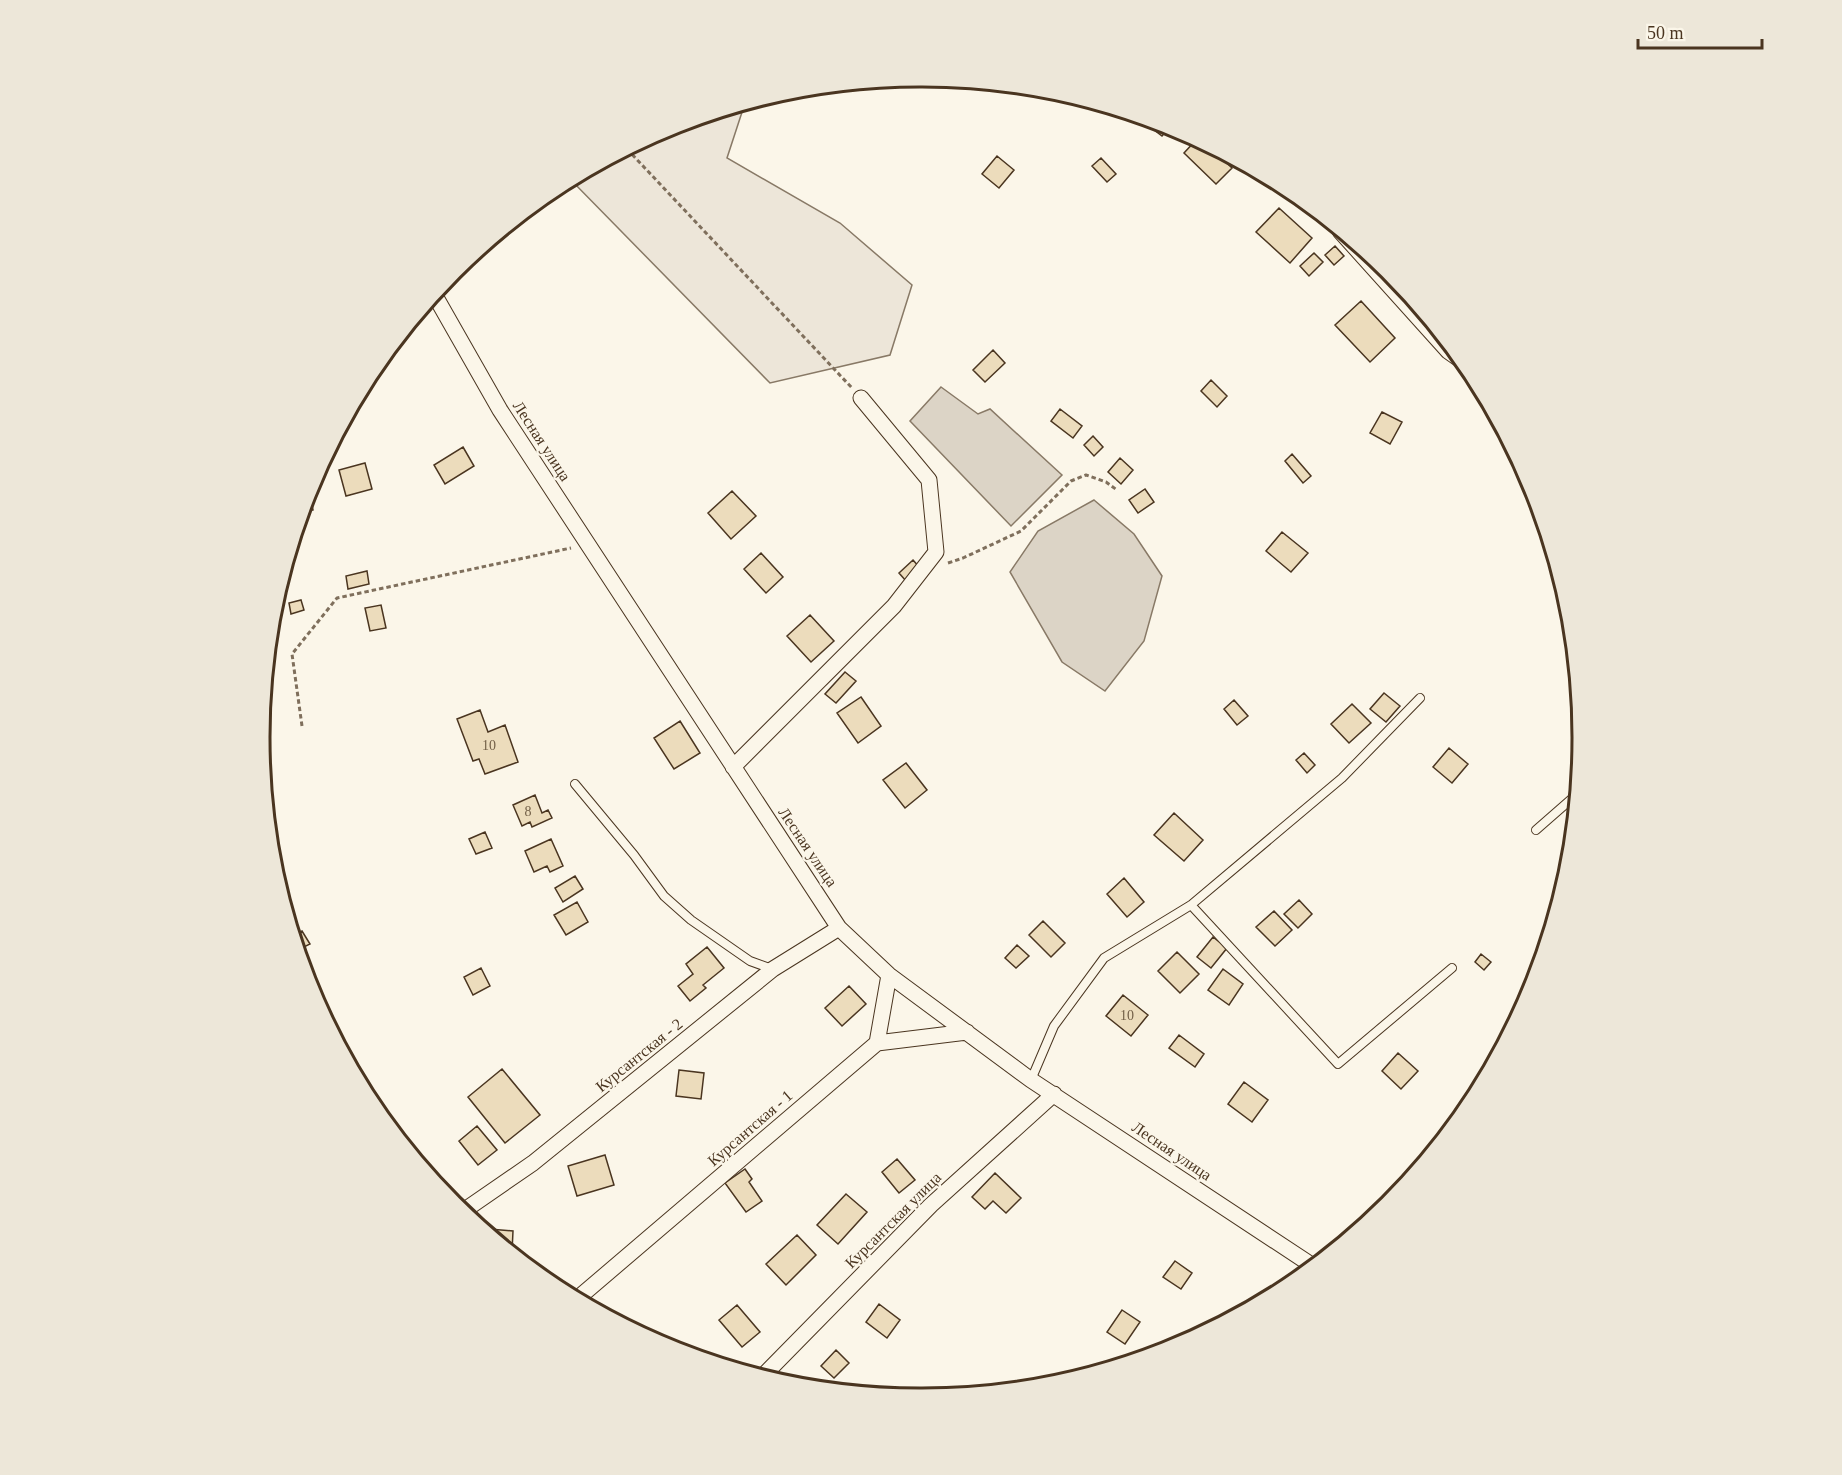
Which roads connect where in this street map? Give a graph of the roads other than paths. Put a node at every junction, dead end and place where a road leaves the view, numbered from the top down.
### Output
1 (439, 302) edge
2 (861, 398) road end
3 (1420, 698) dead end
4 (733, 767) junction
5 (575, 784) dead end
6 (1568, 802) edge
7 (1536, 830) dead end
8 (1191, 905) junction
9 (839, 928) junction
10 (1452, 968) dead end
11 (773, 969) junction
12 (889, 975) junction
13 (967, 1032) junction
14 (877, 1042) junction
15 (1031, 1080) junction
16 (1054, 1094) junction
17 (470, 1206) edge
18 (1306, 1261) edge
19 (584, 1293) edge
20 (769, 1370) edge

1 - 4 street, Лесная улица
2 - 4 street
3 - 8 lane
4 - 9 street, Лесная улица
5 - 11 lane
6 - 7 lane
8 - 10 lane
8 - 15 lane
9 - 11 street, Курсантская - 2
9 - 12 street, Лесная улица
11 - 17 street, Курсантская - 2
12 - 13 street, Лесная улица
12 - 14 street
13 - 14 street
13 - 15 street, Лесная улица
14 - 19 street, Курсантская - 1
15 - 16 street, Лесная улица
16 - 18 street, Лесная улица
16 - 20 street, Курсантская улица

